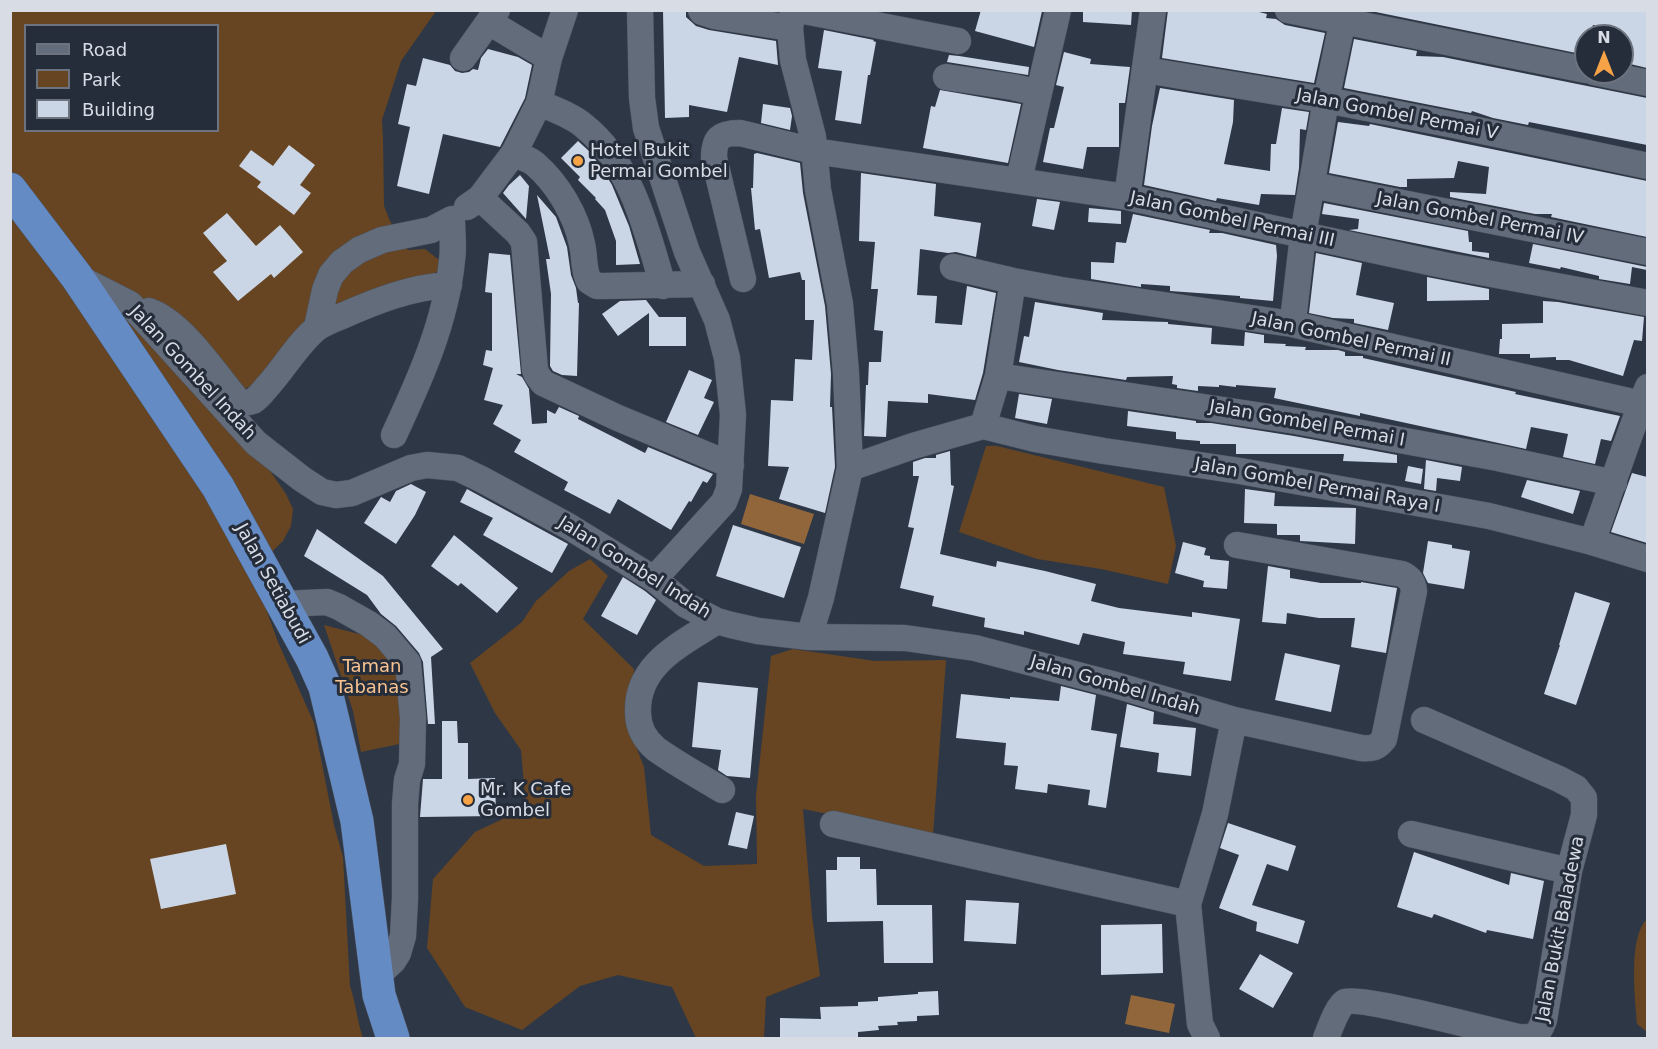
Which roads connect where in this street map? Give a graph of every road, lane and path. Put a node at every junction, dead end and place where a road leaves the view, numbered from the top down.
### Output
1 (565, 10) edge
2 (640, 10) edge
3 (701, 10) edge
4 (1058, 10) edge
5 (1153, 10) edge
6 (1288, 10) edge
7 (493, 16) edge
8 (794, 16) edge
9 (1344, 16) edge
10 (958, 41) dead end
11 (463, 57) dead end
12 (549, 58) junction
13 (1574, 67) edge
14 (1144, 70) junction
15 (946, 77) dead end
16 (1039, 93) junction
17 (1326, 100) junction
18 (539, 103) junction
19 (814, 151) junction
20 (514, 153) junction
21 (1647, 166) edge
22 (1019, 180) junction
23 (1312, 185) junction
24 (10, 189) edge
25 (1127, 197) junction
26 (480, 198) junction
27 (452, 219) junction
28 (1303, 235) junction
29 (1647, 252) edge
30 (953, 267) dead end
31 (77, 277) junction
32 (743, 279) dead end
33 (1013, 281) junction
34 (702, 284) junction
35 (448, 285) junction
36 (663, 286) junction
37 (1647, 303) edge
38 (130, 304) junction
39 (1292, 324) junction
40 (317, 327) junction
41 (998, 376) junction
42 (1644, 396) edge
43 (983, 426) junction
44 (394, 435) dead end
45 (731, 465) junction
46 (850, 468) junction
47 (1614, 483) junction
48 (1592, 542) junction
49 (1237, 545) dead end
50 (1647, 559) edge
51 (654, 579) junction
52 (283, 604) junction
53 (717, 621) junction
54 (809, 637) junction
55 (1234, 720) junction
56 (1424, 720) dead end
57 (722, 789) dead end
58 (832, 824) dead end
59 (1411, 834) dead end
60 (1569, 870) junction
61 (1188, 904) junction
62 (376, 977) junction
63 (1335, 1037) edge
64 (393, 1038) edge
65 (1207, 1038) edge

1 - 12 street
2 - 34 street
3 - 8 street
4 - 16 street
5 - 14 street
6 - 9 street
7 - 11 street
7 - 12 street
8 - 10 street
8 - 19 street
9 - 13 street
9 - 17 street
12 - 18 street
14 - 17 street, Jalan Gombel Permai V
14 - 25 street
15 - 16 street
16 - 22 street
17 - 21 street, Jalan Gombel Permai V
17 - 23 street
18 - 20 street
18 - 36 street
19 - 22 street, Jalan Gombel Permai III
19 - 32 street, Jalan Gombel Permai III
19 - 46 street
20 - 26 street
20 - 36 street
22 - 25 street, Jalan Gombel Permai III
23 - 28 street
23 - 29 street, Jalan Gombel Permai IV
24 - 31 highway, Jalan Setiabudi
25 - 28 street, Jalan Gombel Permai III
26 - 27 street
26 - 45 street
27 - 35 street
27 - 40 street
28 - 37 street, Jalan Gombel Permai III
28 - 39 street
30 - 33 street, Jalan Gombel Permai II
31 - 38 street, Jalan Gombel Indah
31 - 52 highway, Jalan Setiabudi
33 - 39 street, Jalan Gombel Permai II
33 - 41 street
34 - 36 street
34 - 45 street
35 - 40 street
35 - 44 street
38 - 40 street
38 - 51 street, Jalan Gombel Indah
39 - 42 street, Jalan Gombel Permai II
41 - 43 street
41 - 47 street, Jalan Gombel Permai I
42 - 47 street
43 - 46 street
43 - 48 street, Jalan Gombel Permai Raya I
45 - 51 street
46 - 54 street
47 - 48 street
48 - 50 street, Jalan Gombel Permai Raya I
49 - 55 street, Jalan Gombel Indah
51 - 53 street, Jalan Gombel Indah
52 - 62 highway, Jalan Setiabudi
52 - 62 street
53 - 54 street, Jalan Gombel Indah
53 - 57 street
54 - 55 street, Jalan Gombel Indah
55 - 61 street
56 - 60 street, Jalan Bukit Baladewa
58 - 61 street
59 - 60 street
60 - 63 street, Jalan Bukit Baladewa
61 - 65 street
62 - 64 highway, Jalan Setiabudi

